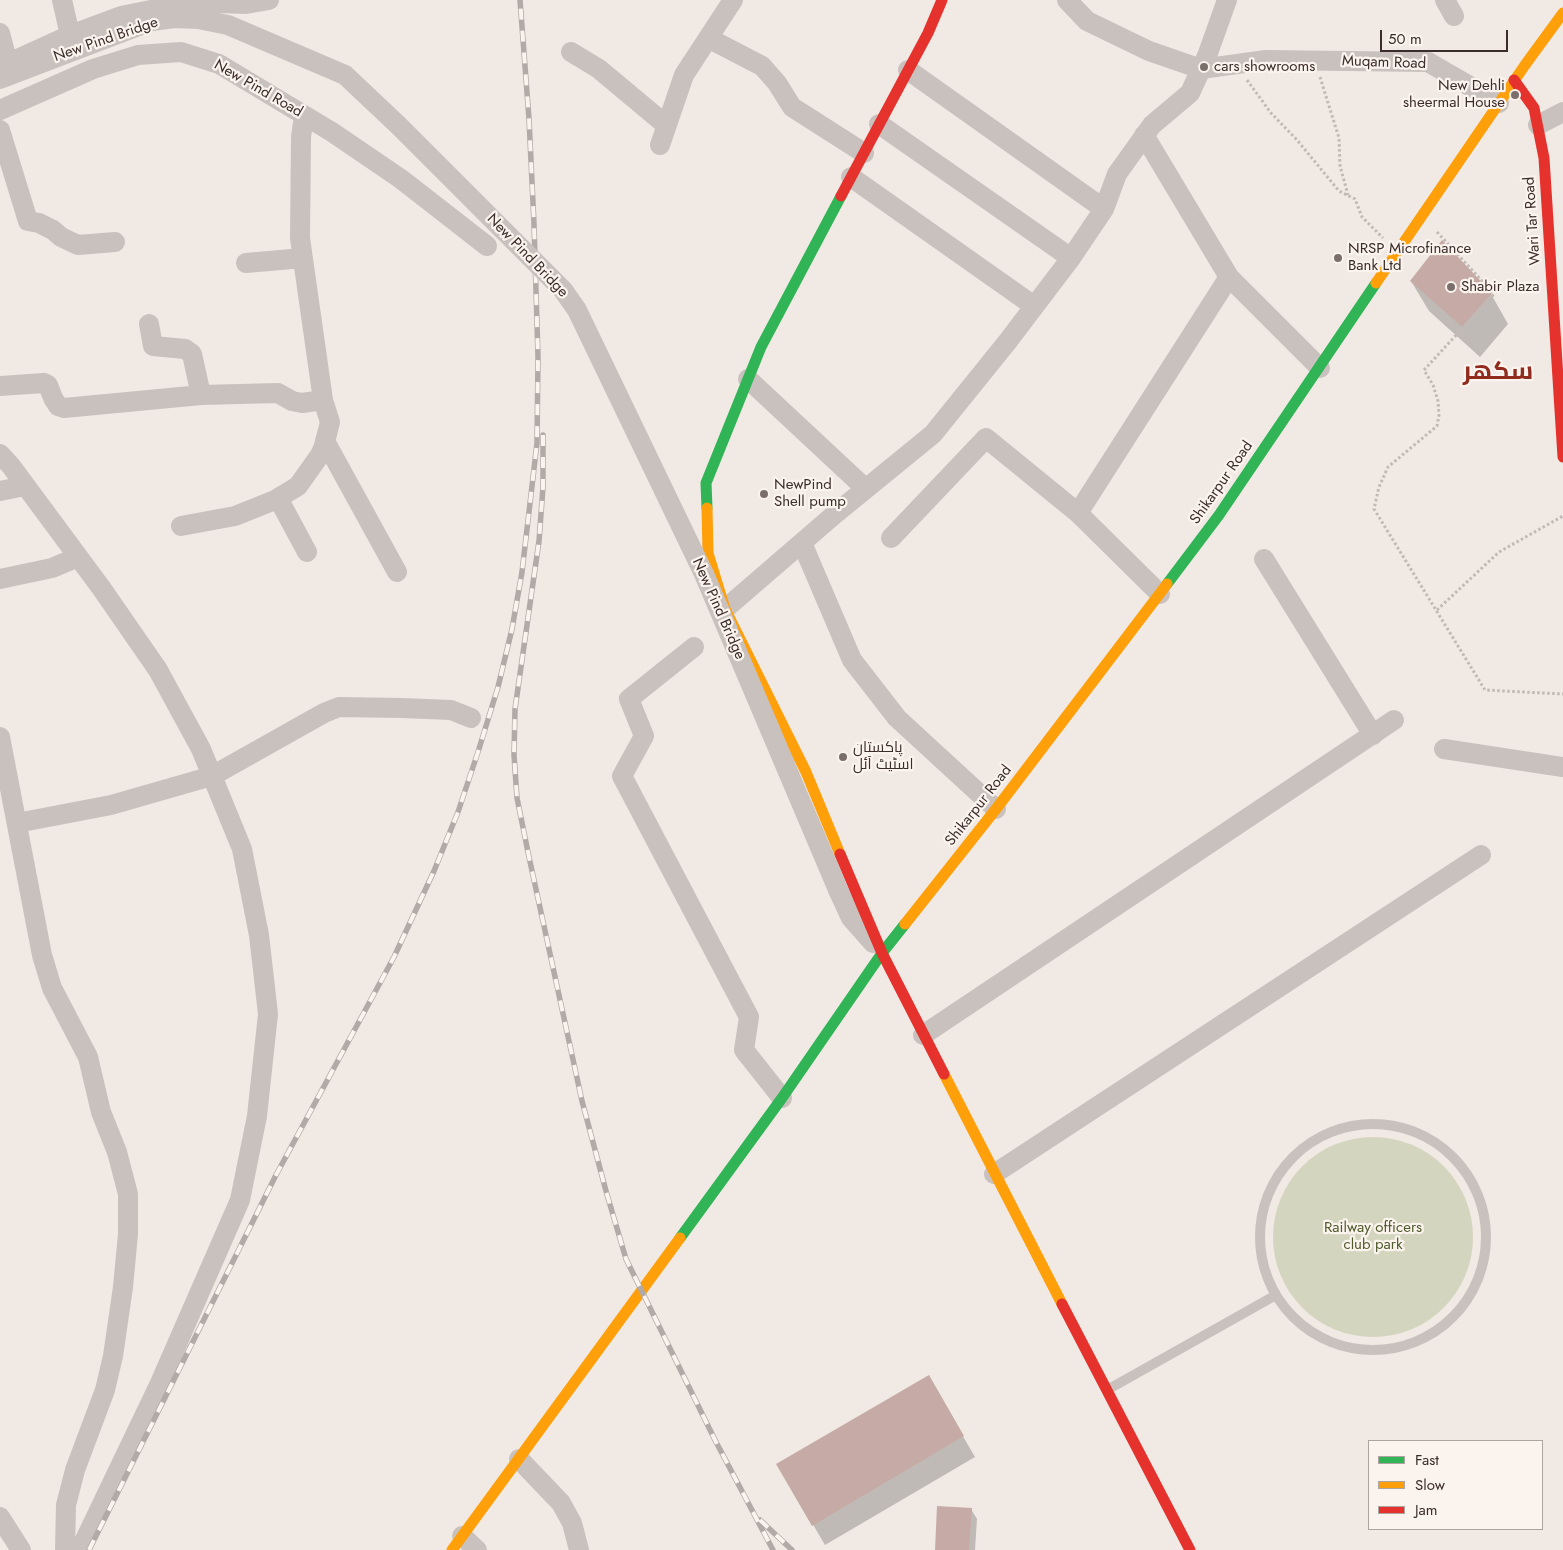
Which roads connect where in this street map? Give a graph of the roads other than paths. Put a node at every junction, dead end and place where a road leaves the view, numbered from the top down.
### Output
1 (62, 0) edge
2 (269, 0) edge
3 (733, 0) edge
4 (942, 0) edge
5 (1067, 0) edge
6 (1227, 0) edge
7 (1563, 13) edge
8 (0, 33) edge
9 (70, 36) junction
10 (708, 38) junction
11 (571, 52) dead end
12 (1201, 69) junction
13 (3, 70) edge
14 (908, 70) junction
15 (1514, 80) junction
16 (1499, 103) junction
17 (0, 110) edge
18 (1563, 112) edge
19 (304, 116) junction
20 (879, 124) junction
21 (666, 125) junction
22 (1538, 125) junction
23 (0, 130) edge
24 (1144, 135) junction
25 (660, 145) dead end
26 (864, 153) junction
27 (851, 178) junction
28 (1104, 210) junction
29 (114, 242) dead end
30 (487, 246) dead end
31 (304, 258) junction
32 (1070, 258) junction
33 (246, 263) dead end
34 (1229, 277) junction
35 (1034, 306) junction
36 (149, 324) dead end
37 (1320, 368) junction
38 (748, 379) junction
39 (0, 386) edge
40 (201, 395) junction
41 (323, 400) junction
42 (325, 441) junction
43 (0, 454) edge
44 (1563, 457) edge
45 (25, 486) junction
46 (866, 489) junction
47 (0, 491) edge
48 (278, 498) junction
49 (1078, 513) junction
50 (181, 526) dead end
51 (891, 538) dead end
52 (802, 543) junction
53 (307, 552) dead end
54 (78, 557) junction
55 (1264, 560) dead end
56 (397, 572) dead end
57 (0, 579) edge
58 (1160, 594) junction
59 (725, 609) junction
60 (694, 647) dead end
61 (471, 718) dead end
62 (1394, 720) dead end
63 (1372, 735) junction
64 (0, 737) edge
65 (1444, 749) dead end
66 (2, 761) edge
67 (1563, 767) edge
68 (212, 776) junction
69 (996, 809) junction
70 (17, 823) junction
71 (1482, 855) dead end
72 (882, 953) junction
73 (923, 1035) junction
74 (782, 1098) junction
75 (994, 1174) junction
76 (1276, 1295) junction
77 (1107, 1391) junction
78 (519, 1459) junction
79 (0, 1517) edge
80 (457, 1543) edge
81 (21, 1550) edge
82 (65, 1550) edge
83 (80, 1550) edge
84 (477, 1550) edge
85 (579, 1550) edge
86 (1190, 1550) edge

1 - 9 street
2 - 9 street
3 - 10 street
4 - 14 main road
5 - 12 street, Muqam Road
6 - 12 street
7 - 15 main road, Shikarpur Road
8 - 13 street
9 - 13 street
10 - 21 street
10 - 26 street
11 - 21 street
12 - 16 street, Muqam Road
12 - 24 street
13 - 72 street, New Pind Bridge, bridge
14 - 20 main road
14 - 28 street
15 - 16 main road, Shikarpur Road
15 - 22 main road, Wari Tar Road
16 - 37 main road, Shikarpur Road
17 - 19 street, New Pind Road
18 - 22 street
19 - 30 street, New Pind Road
19 - 31 street
20 - 26 main road
20 - 32 street
21 - 25 street
22 - 44 main road, Wari Tar Road
23 - 29 street
24 - 28 street
24 - 34 street
26 - 27 main road
27 - 35 street
27 - 38 main road
28 - 32 street
31 - 33 street
31 - 41 street
32 - 35 street
34 - 37 street
34 - 49 street
35 - 46 street
36 - 40 street
37 - 58 main road, Shikarpur Road
38 - 46 street
38 - 59 main road
39 - 40 street
40 - 41 street
41 - 42 street
42 - 48 street
42 - 56 street
43 - 45 street
45 - 47 street
45 - 54 street
46 - 52 street
48 - 50 street
48 - 53 street
49 - 51 street
49 - 58 street
52 - 59 street
52 - 69 street
54 - 57 street
54 - 68 street
55 - 63 street
58 - 69 main road, Shikarpur Road
59 - 72 main road
60 - 74 street
61 - 68 street
62 - 63 street
63 - 73 street
64 - 66 street
65 - 67 street
66 - 70 street
68 - 70 street
68 - 83 street
69 - 72 main road, Shikarpur Road
70 - 82 street
71 - 75 street
72 - 73 main road
72 - 74 main road, Shikarpur Road
73 - 75 main road
74 - 78 main road, Shikarpur Road
75 - 77 main road
76 - 76 lane
76 - 77 lane
77 - 86 main road
78 - 80 main road, Shikarpur Road
78 - 85 street
79 - 81 street
80 - 84 street

